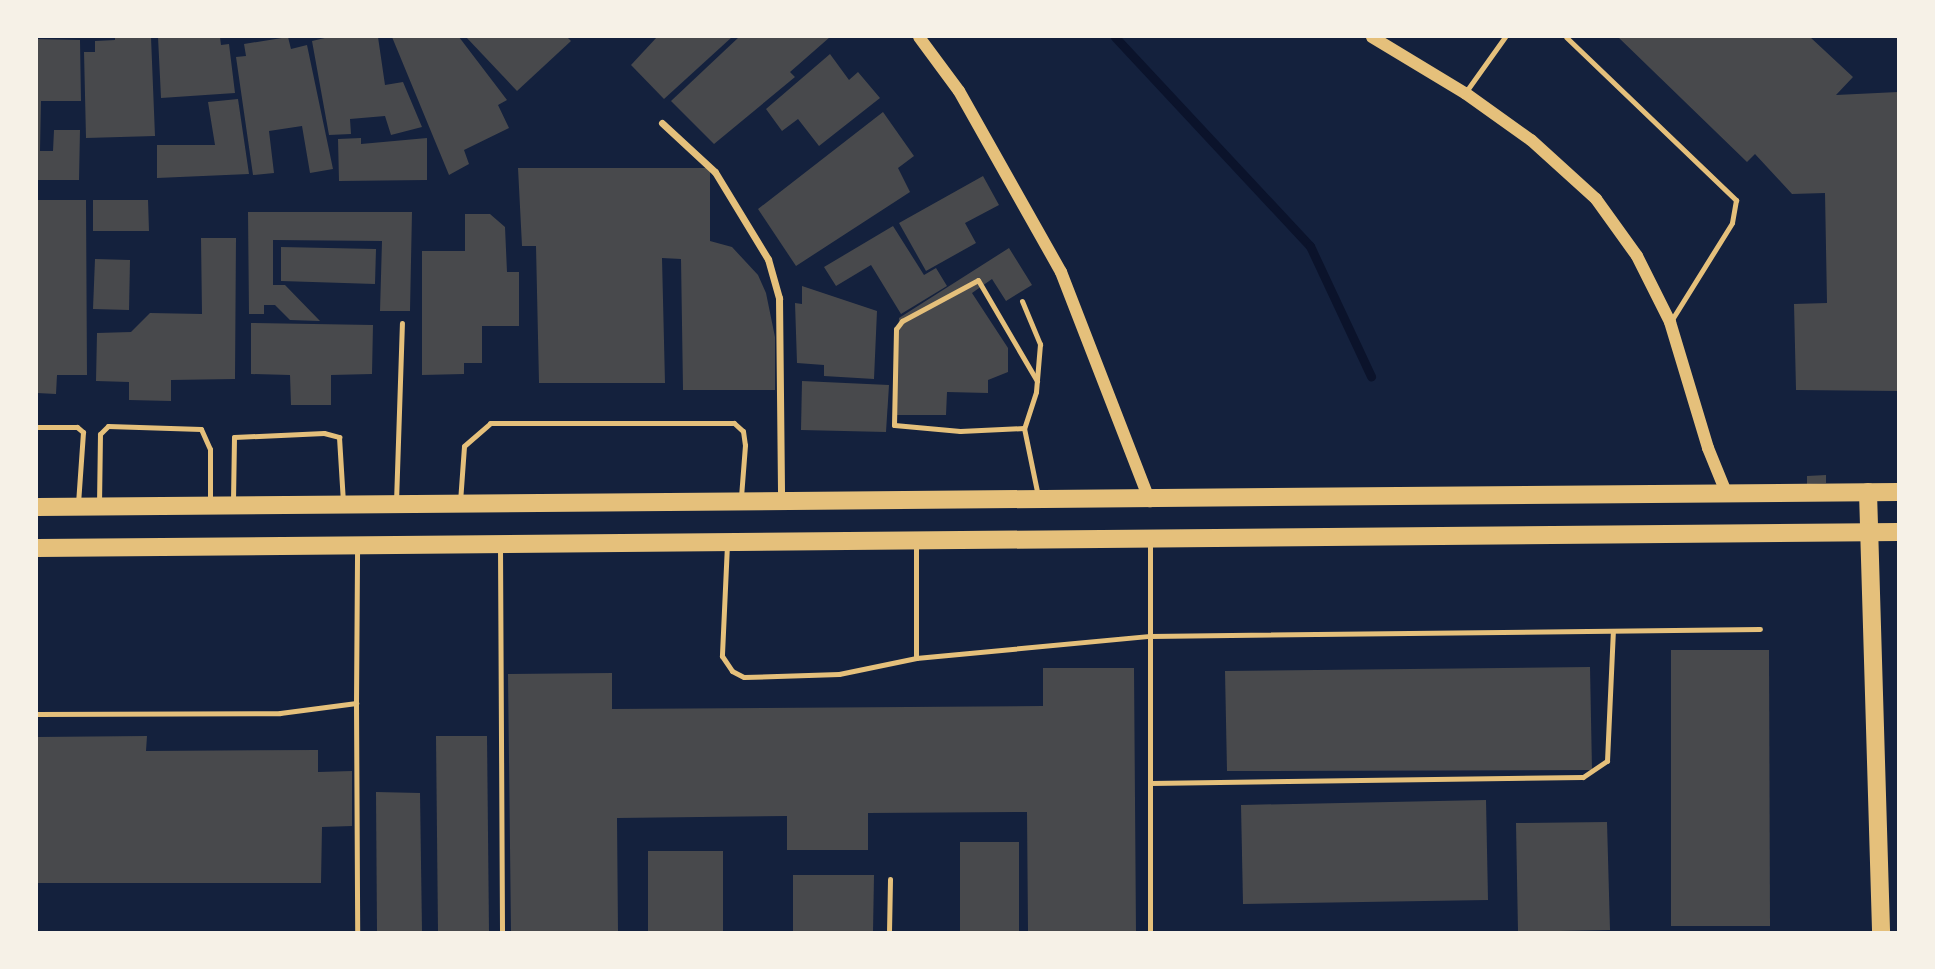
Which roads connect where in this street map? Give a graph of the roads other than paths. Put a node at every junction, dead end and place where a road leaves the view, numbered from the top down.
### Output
1 (919, 37) edge
2 (1371, 37) edge
3 (1505, 37) edge
4 (1566, 37) edge
5 (1465, 93) junction
6 (662, 123) dead end
7 (1022, 301) dead end
8 (1670, 322) junction
9 (402, 323) dead end
10 (1037, 381) junction
11 (37, 427) edge
12 (1024, 428) junction
13 (1726, 492) junction
14 (1868, 492) junction
15 (1898, 492) edge
16 (1150, 501) junction
17 (1039, 502) junction
18 (740, 503) junction
19 (781, 503) junction
20 (343, 505) junction
21 (396, 505) junction
22 (460, 505) junction
23 (37, 507) edge
24 (78, 507) junction
25 (99, 507) junction
26 (209, 507) junction
27 (233, 507) junction
28 (1898, 532) edge
29 (1870, 533) junction
30 (1150, 540) junction
31 (916, 541) junction
32 (727, 543) junction
33 (500, 545) junction
34 (356, 546) junction
35 (37, 548) edge
36 (1760, 629) dead end
37 (1613, 631) junction
38 (1150, 636) junction
39 (916, 657) junction
40 (356, 704) junction
41 (37, 714) edge
42 (1150, 783) junction
43 (890, 879) dead end
44 (357, 932) edge
45 (502, 932) edge
46 (889, 932) edge
47 (1150, 932) edge
48 (1881, 932) edge

1 - 16 street
2 - 5 street
3 - 5 lane
4 - 8 lane
5 - 8 street
6 - 19 street
7 - 10 lane
8 - 13 street
9 - 21 lane
10 - 12 lane
10 - 12 lane
11 - 24 lane
12 - 17 lane
13 - 14 main road
13 - 16 main road
14 - 15 main road
14 - 29 main road
16 - 17 main road
17 - 19 main road
18 - 19 main road
18 - 22 main road
18 - 22 lane
20 - 21 main road
20 - 27 main road
20 - 27 lane
21 - 22 main road
23 - 24 main road
24 - 25 main road
25 - 26 main road
25 - 26 lane
26 - 27 main road
28 - 29 main road
29 - 30 main road
29 - 48 main road
30 - 31 main road
30 - 38 lane
31 - 32 main road
31 - 39 lane
32 - 33 main road
32 - 39 lane
33 - 34 main road
33 - 45 lane
34 - 35 main road
34 - 40 lane
36 - 37 lane
37 - 38 lane
37 - 42 lane
38 - 39 lane
38 - 42 lane
40 - 41 lane
40 - 44 lane
42 - 47 lane
43 - 46 lane

